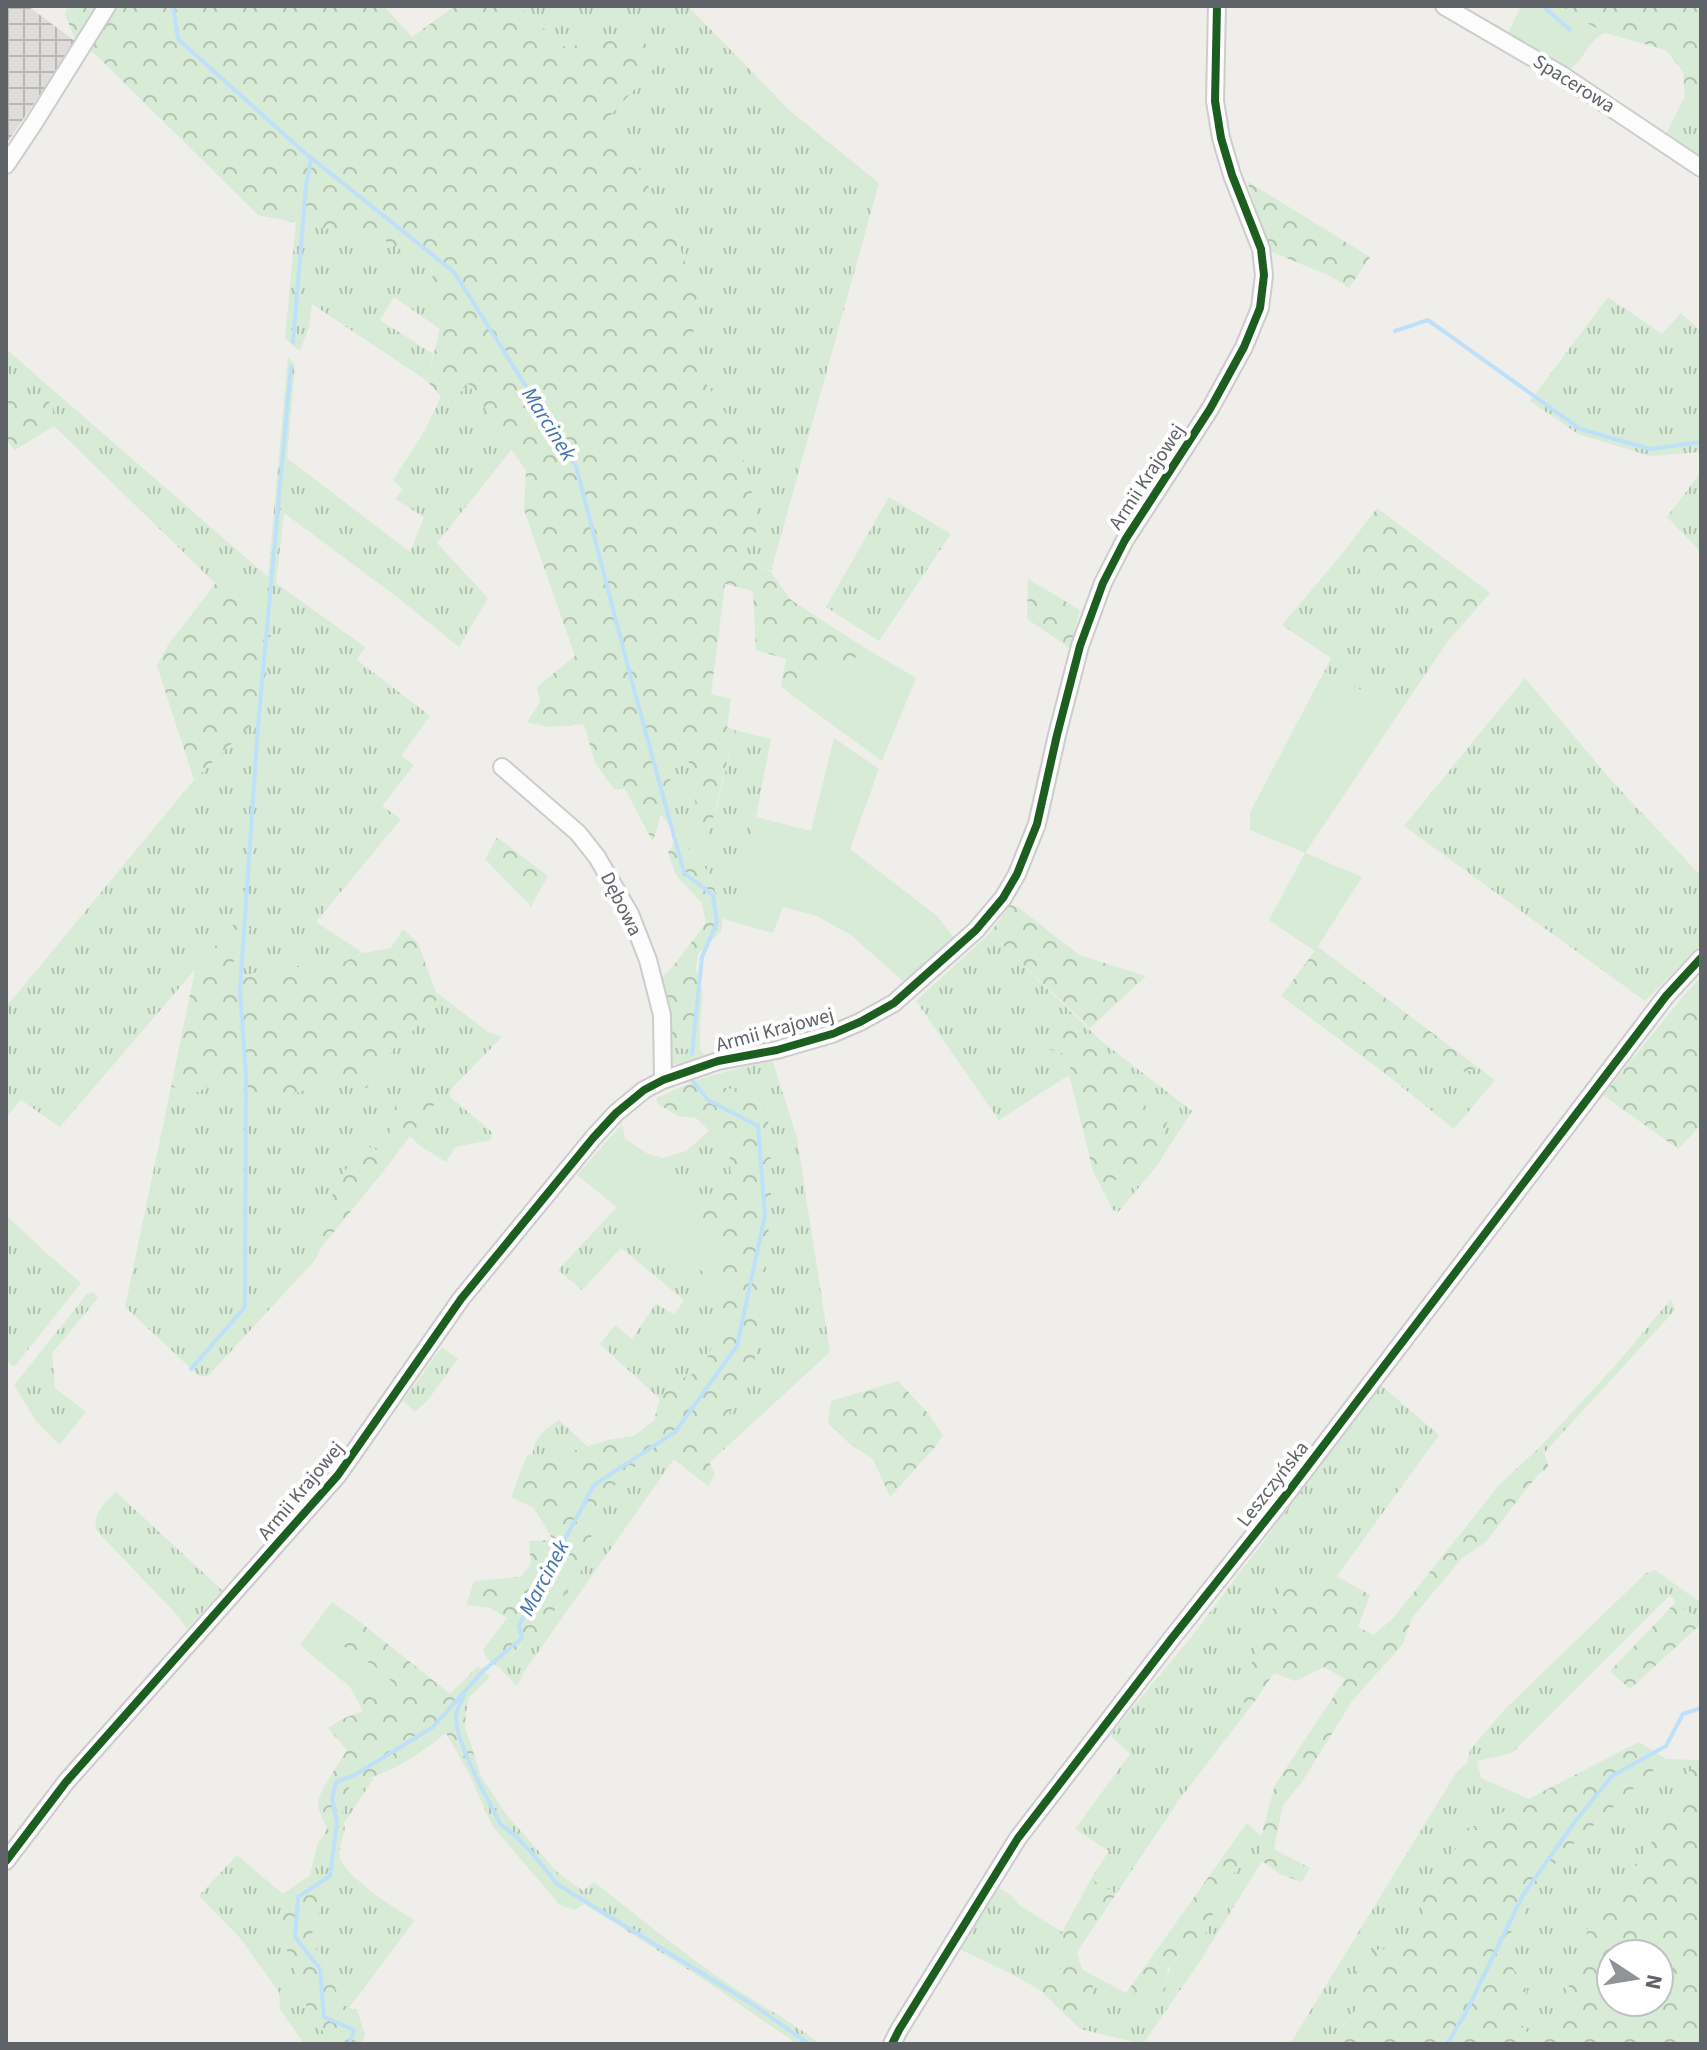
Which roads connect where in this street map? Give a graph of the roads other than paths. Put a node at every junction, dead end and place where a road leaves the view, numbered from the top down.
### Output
1 (107, 6) edge
2 (1217, 6) edge
3 (1444, 6) edge
4 (6, 165) edge
5 (1701, 168) edge
6 (502, 767) dead end
7 (1701, 958) edge
8 (663, 1080) junction
9 (6, 1861) edge
10 (892, 2044) edge

1 - 4 street
2 - 8 street, Armii Krajowej
3 - 5 street, Spacerowa
6 - 8 street, Dębowa
7 - 10 street, Leszczyńska
8 - 9 street, Armii Krajowej

